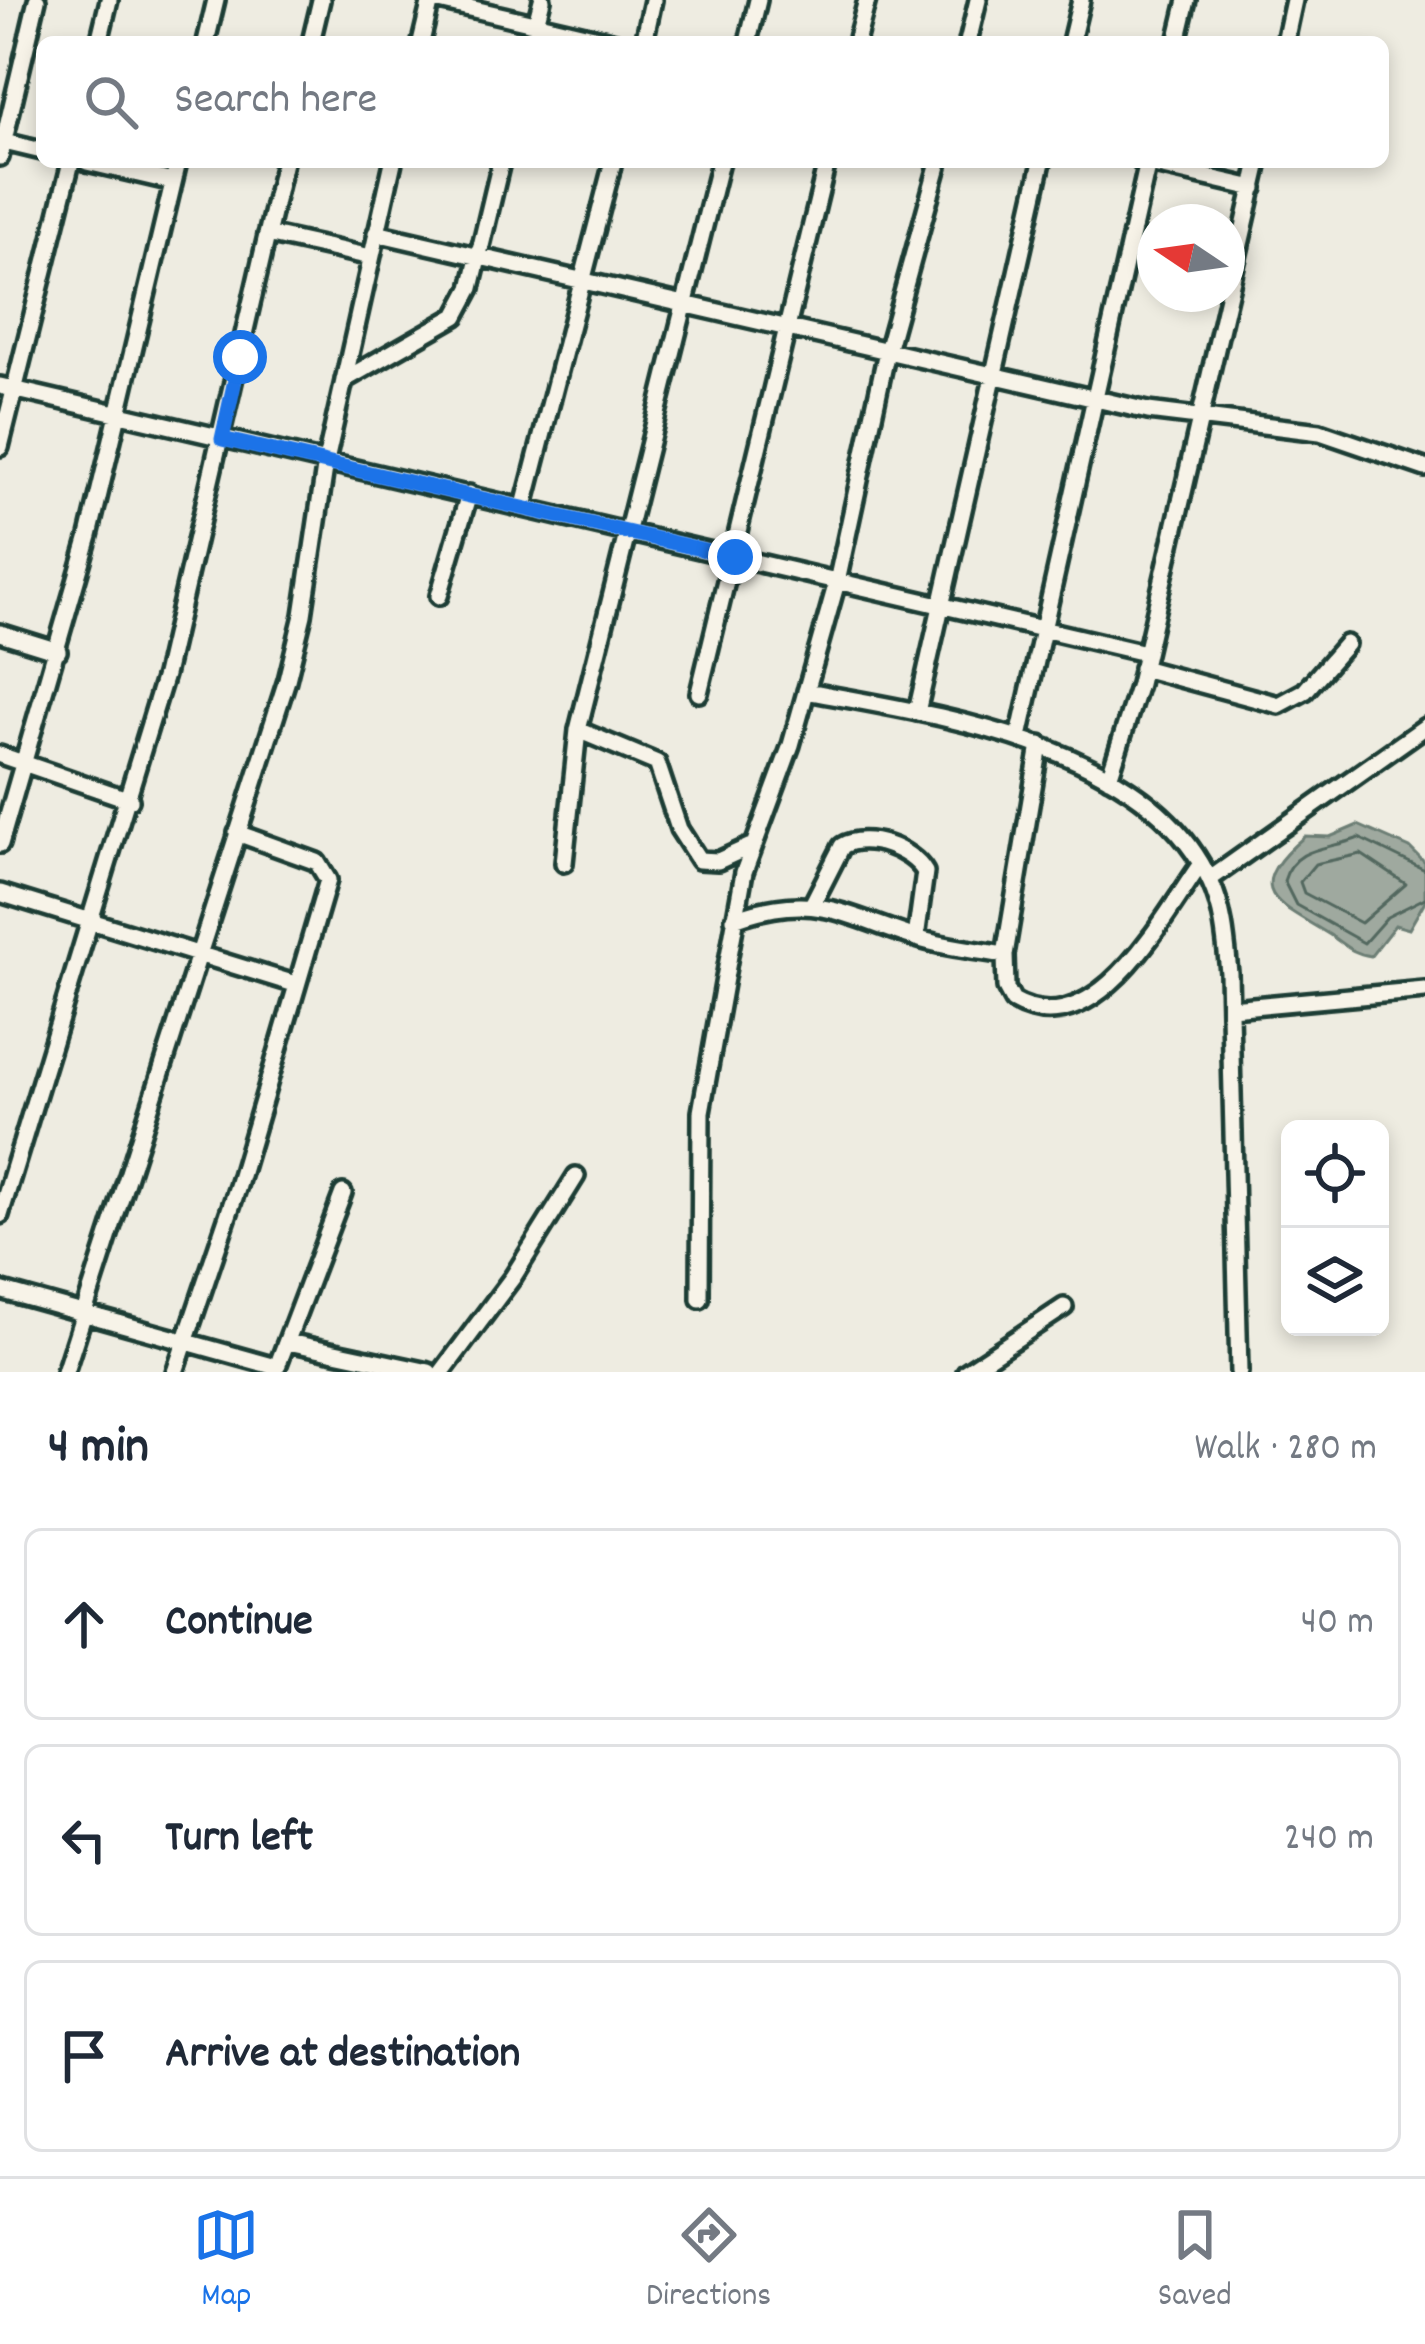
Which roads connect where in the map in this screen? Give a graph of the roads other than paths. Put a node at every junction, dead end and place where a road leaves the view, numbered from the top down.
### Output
1 (37, 0) edge
2 (109, 0) edge
3 (216, 0) edge
4 (321, 0) edge
5 (433, 0) edge
6 (542, 0) edge
7 (653, 0) edge
8 (758, 0) edge
9 (867, 0) edge
10 (978, 0) edge
11 (1081, 0) edge
12 (1187, 0) edge
13 (1294, 0) edge
14 (536, 23) junction
15 (100, 36) edge
16 (207, 36) edge
17 (312, 36) edge
18 (423, 36) edge
19 (533, 36) edge
20 (590, 36) edge
21 (645, 36) edge
22 (749, 36) edge
23 (858, 36) edge
24 (969, 36) edge
25 (1072, 36) edge
26 (1178, 36) edge
27 (1286, 36) edge
28 (1, 146) edge
29 (36, 150) edge
30 (69, 168) edge
31 (113, 168) edge
32 (176, 168) edge
33 (283, 168) edge
34 (392, 168) edge
35 (500, 168) edge
36 (612, 168) edge
37 (719, 168) edge
38 (826, 168) edge
39 (937, 168) edge
40 (1041, 168) edge
41 (1144, 168) edge
42 (1170, 168) edge
43 (1258, 168) edge
44 (173, 182) junction
45 (1254, 188) junction
46 (376, 233) junction
47 (267, 234) junction
48 (480, 256) junction
49 (371, 257) junction
50 (583, 279) junction
51 (687, 302) junction
52 (787, 327) junction
53 (887, 351) junction
54 (992, 376) junction
55 (344, 380) junction
56 (8, 387) edge
57 (1092, 399) junction
58 (117, 412) junction
59 (1199, 422) junction
60 (222, 439) junction
61 (0, 447) edge
62 (326, 461) junction
63 (1425, 468) edge
64 (469, 494) junction
65 (524, 506) junction
66 (625, 529) junction
67 (735, 557) junction
68 (837, 582) junction
69 (439, 596) dead end
70 (940, 604) junction
71 (1044, 628) junction
72 (0, 633) edge
73 (1346, 644) dead end
74 (58, 651) junction
75 (1144, 660) junction
76 (806, 691) junction
77 (699, 693) dead end
78 (916, 712) junction
79 (1424, 726) edge
80 (578, 730) junction
81 (1019, 737) junction
82 (1040, 745) junction
83 (0, 754) edge
84 (25, 764) junction
85 (1109, 778) junction
86 (130, 800) junction
87 (237, 833) junction
88 (0, 844) edge
89 (752, 845) junction
90 (564, 863) dead end
91 (1205, 872) junction
92 (0, 893) edge
93 (813, 903) junction
94 (734, 919) junction
95 (92, 922) junction
96 (916, 938) junction
97 (198, 955) junction
98 (1005, 955) junction
99 (295, 984) junction
100 (1425, 990) edge
101 (1231, 1008) junction
102 (576, 1176) dead end
103 (343, 1193) dead end
104 (0, 1215) edge
105 (0, 1290) edge
106 (700, 1299) dead end
107 (1064, 1307) dead end
108 (84, 1314) junction
109 (185, 1340) junction
110 (288, 1342) junction
111 (361, 1363) edge
112 (276, 1369) edge
113 (65, 1372) edge
114 (175, 1372) edge
115 (429, 1372) edge
116 (442, 1372) edge
117 (966, 1372) edge
118 (1239, 1372) edge

1 - 28 street
2 - 15 street
3 - 16 street
4 - 17 street
5 - 14 street
5 - 18 street
6 - 14 street
7 - 21 street
8 - 22 street
9 - 23 street
10 - 24 street
11 - 25 street
12 - 26 street
13 - 27 street
14 - 19 street
14 - 20 street
28 - 29 street
30 - 56 street
31 - 44 street
32 - 44 street
33 - 47 street
34 - 46 street
35 - 48 street
36 - 50 street
37 - 51 street
38 - 52 street
39 - 53 street
40 - 54 street
41 - 57 street
42 - 45 street
43 - 45 street
44 - 58 street
45 - 59 street
46 - 48 street
46 - 49 street
47 - 49 street
47 - 60 street
48 - 50 street
48 - 55 street
49 - 55 street
50 - 51 street
50 - 65 street
51 - 52 street
51 - 66 street
52 - 53 street
52 - 67 street
53 - 54 street
53 - 68 street
54 - 57 street
54 - 70 street
55 - 62 street
56 - 58 street
56 - 61 street
57 - 59 street
57 - 71 street
58 - 60 street
58 - 74 street
59 - 63 street
59 - 75 street
60 - 62 street
60 - 86 street
62 - 64 street
62 - 87 street
64 - 65 street
64 - 69 street
65 - 66 street
66 - 67 street
66 - 80 street
67 - 68 street
67 - 77 street
68 - 70 street
68 - 76 street
70 - 71 street
70 - 78 street
71 - 75 street
71 - 81 street
72 - 74 street
73 - 75 street
74 - 84 street
75 - 85 street
76 - 78 street
76 - 89 street
78 - 81 street
79 - 91 street
80 - 89 street
80 - 90 street
81 - 82 street
82 - 85 street
82 - 98 street
83 - 84 street
84 - 86 street
84 - 88 street
85 - 91 street
86 - 95 street
87 - 97 street
87 - 99 street
89 - 94 street
91 - 98 street
91 - 101 street
92 - 95 street
93 - 94 street
93 - 96 street
93 - 96 street
94 - 106 street
95 - 97 street
95 - 104 street
96 - 98 street
97 - 99 street
97 - 108 street
99 - 109 street
100 - 101 street
101 - 118 street
102 - 116 street
103 - 110 street
105 - 108 street
107 - 117 street
108 - 109 street
108 - 113 street
109 - 112 street
109 - 114 street
110 - 111 street
110 - 112 street
111 - 115 street

